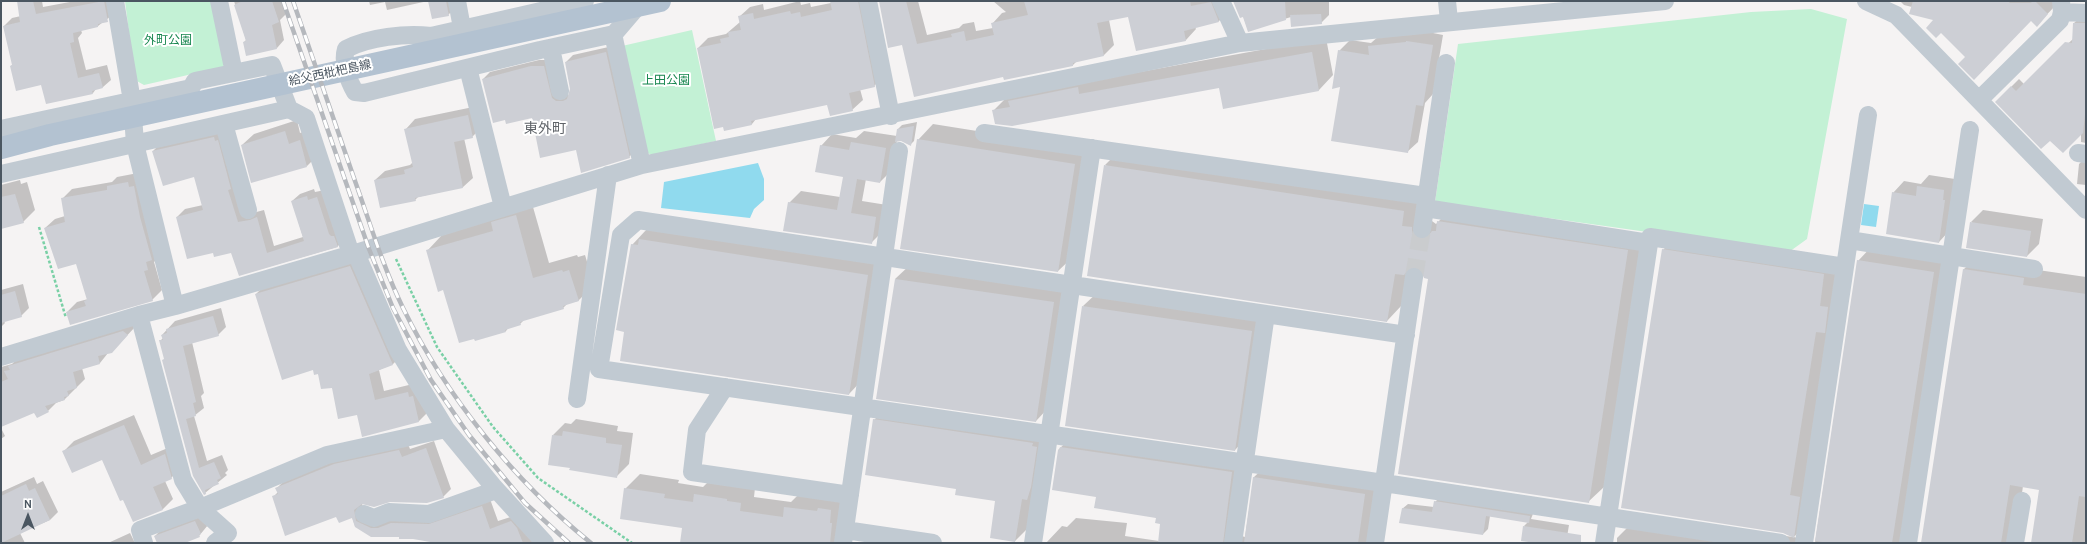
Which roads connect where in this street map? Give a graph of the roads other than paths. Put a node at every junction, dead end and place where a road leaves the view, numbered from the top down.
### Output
1 (115, 1) edge
2 (219, 1) edge
3 (457, 1) edge
4 (585, 1) edge
5 (608, 1) edge
6 (660, 1) edge
7 (868, 1) edge
8 (1221, 1) edge
9 (1447, 1) edge
10 (1665, 1) edge
11 (1866, 1) edge
12 (638, 6) junction
13 (2062, 6) edge
14 (2086, 13) edge
15 (1448, 21) junction
16 (613, 34) junction
17 (458, 37) junction
18 (1240, 43) junction
19 (551, 48) junction
20 (1446, 63) dead end
21 (468, 68) junction
22 (234, 72) junction
23 (560, 91) dead end
24 (1979, 100) junction
25 (132, 101) junction
26 (289, 109) junction
27 (1868, 115) dead end
28 (891, 116) junction
29 (224, 124) junction
30 (1, 129) edge
31 (1970, 130) dead end
32 (984, 133) dead end
33 (135, 144) junction
34 (1, 148) edge
35 (1092, 148) junction
36 (899, 151) dead end
37 (642, 165) junction
38 (1, 174) edge
39 (608, 175) junction
40 (1426, 202) junction
41 (503, 207) junction
42 (248, 210) dead end
43 (2086, 210) edge
44 (1422, 229) tunnel mouth
45 (1849, 240) junction
46 (1649, 243) junction
47 (353, 253) junction
48 (1951, 256) junction
49 (884, 257) junction
50 (1845, 267) junction
51 (2034, 269) dead end
52 (1414, 277) tunnel mouth
53 (1072, 285) junction
54 (175, 306) junction
55 (1266, 314) junction
56 (139, 315) junction
57 (1406, 335) junction
58 (1, 357) edge
59 (725, 387) junction
60 (577, 399) dead end
61 (863, 407) junction
62 (446, 429) junction
63 (1049, 434) junction
64 (1245, 462) junction
65 (1384, 483) junction
66 (496, 490) junction
67 (850, 495) junction
68 (2022, 500) dead end
69 (200, 508) junction
70 (364, 514) dead end
71 (1608, 517) junction
72 (844, 536) edge
73 (144, 543) edge
74 (215, 543) edge
75 (545, 543) edge
76 (933, 543) edge
77 (1033, 543) edge
78 (1233, 543) edge
79 (1374, 543) edge
80 (1604, 543) edge
81 (1781, 543) edge
82 (1804, 543) edge
83 (1908, 543) edge
84 (2015, 543) edge

1 - 25 street
2 - 22 street
3 - 17 street
4 - 17 street
5 - 12 street
6 - 12 main road, 給父西枇杷島線
7 - 28 street
8 - 18 street
9 - 15 street
10 - 15 street
11 - 24 street
12 - 16 street
12 - 17 main road, 給父西枇杷島線
13 - 14 street
13 - 24 street
15 - 18 street
16 - 19 street
16 - 37 street
17 - 21 street
17 - 34 main road, 給父西枇杷島線
18 - 28 street
19 - 21 street
19 - 23 street
20 - 40 street
21 - 41 street
22 - 25 street
22 - 26 street
24 - 43 street
25 - 30 street
25 - 33 street
26 - 29 street
26 - 47 street
27 - 45 street
28 - 37 street
29 - 33 street
29 - 42 street
31 - 48 street
32 - 35 street
33 - 38 street
33 - 54 street
35 - 40 street
35 - 53 street
36 - 49 street
37 - 39 street
39 - 41 street
39 - 60 street
40 - 44 street
40 - 46 street
41 - 47 street
45 - 48 street
45 - 50 street
46 - 50 street
46 - 71 street
47 - 54 street
47 - 62 street
48 - 51 street
48 - 83 street
49 - 53 street
49 - 59 street
49 - 61 street
50 - 82 street
52 - 57 street
53 - 55 street
53 - 63 street
54 - 56 street
55 - 57 street
55 - 64 street
56 - 58 street
56 - 69 street
57 - 65 street
59 - 61 street
59 - 67 street
61 - 63 street
61 - 67 street
62 - 66 street
62 - 69 street
63 - 64 street
63 - 77 street
64 - 65 street
64 - 78 street
65 - 71 street
65 - 79 street
66 - 70 street
66 - 75 street
67 - 72 street
68 - 84 street
69 - 73 street
69 - 74 street
71 - 80 street
71 - 81 street
72 - 76 street

